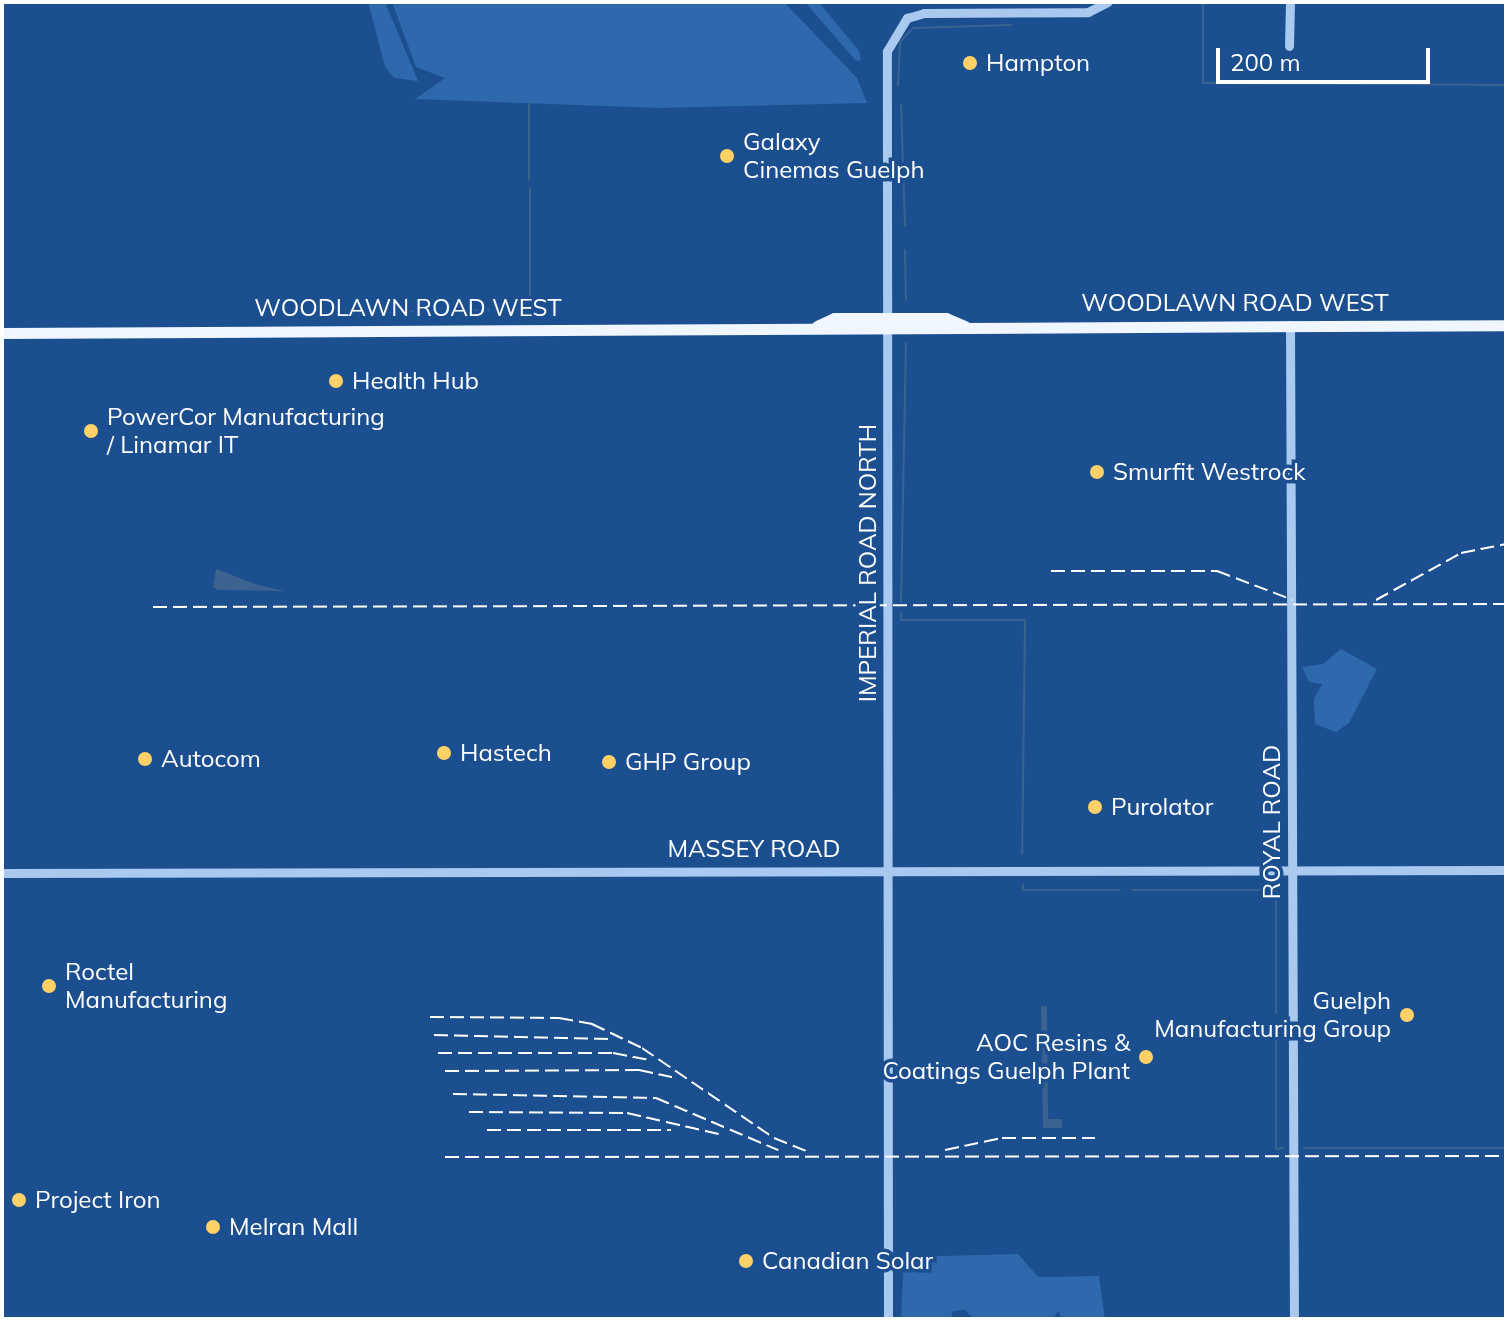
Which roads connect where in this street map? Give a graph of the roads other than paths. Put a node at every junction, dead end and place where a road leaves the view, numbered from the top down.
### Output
1 (1108, 2) edge
2 (1290, 2) edge
3 (1289, 46) dead end
4 (887, 324) junction
5 (1290, 325) junction
6 (1506, 325) edge
7 (2, 333) edge
8 (890, 868) junction
9 (1506, 870) edge
10 (1292, 871) junction
11 (2, 873) edge
12 (888, 1319) edge
13 (1294, 1319) edge

1 - 4 street, IMPERIAL ROAD NORTH
2 - 3 street
4 - 5 main road, WOODLAWN ROAD WEST
4 - 7 main road, WOODLAWN ROAD WEST
4 - 8 street, IMPERIAL ROAD NORTH
5 - 6 main road, WOODLAWN ROAD WEST
5 - 10 street, ROYAL ROAD
8 - 10 street, MASSEY ROAD
8 - 11 street, MASSEY ROAD
8 - 12 street, IMPERIAL ROAD NORTH
9 - 10 street, MASSEY ROAD
10 - 13 street, ROYAL ROAD

